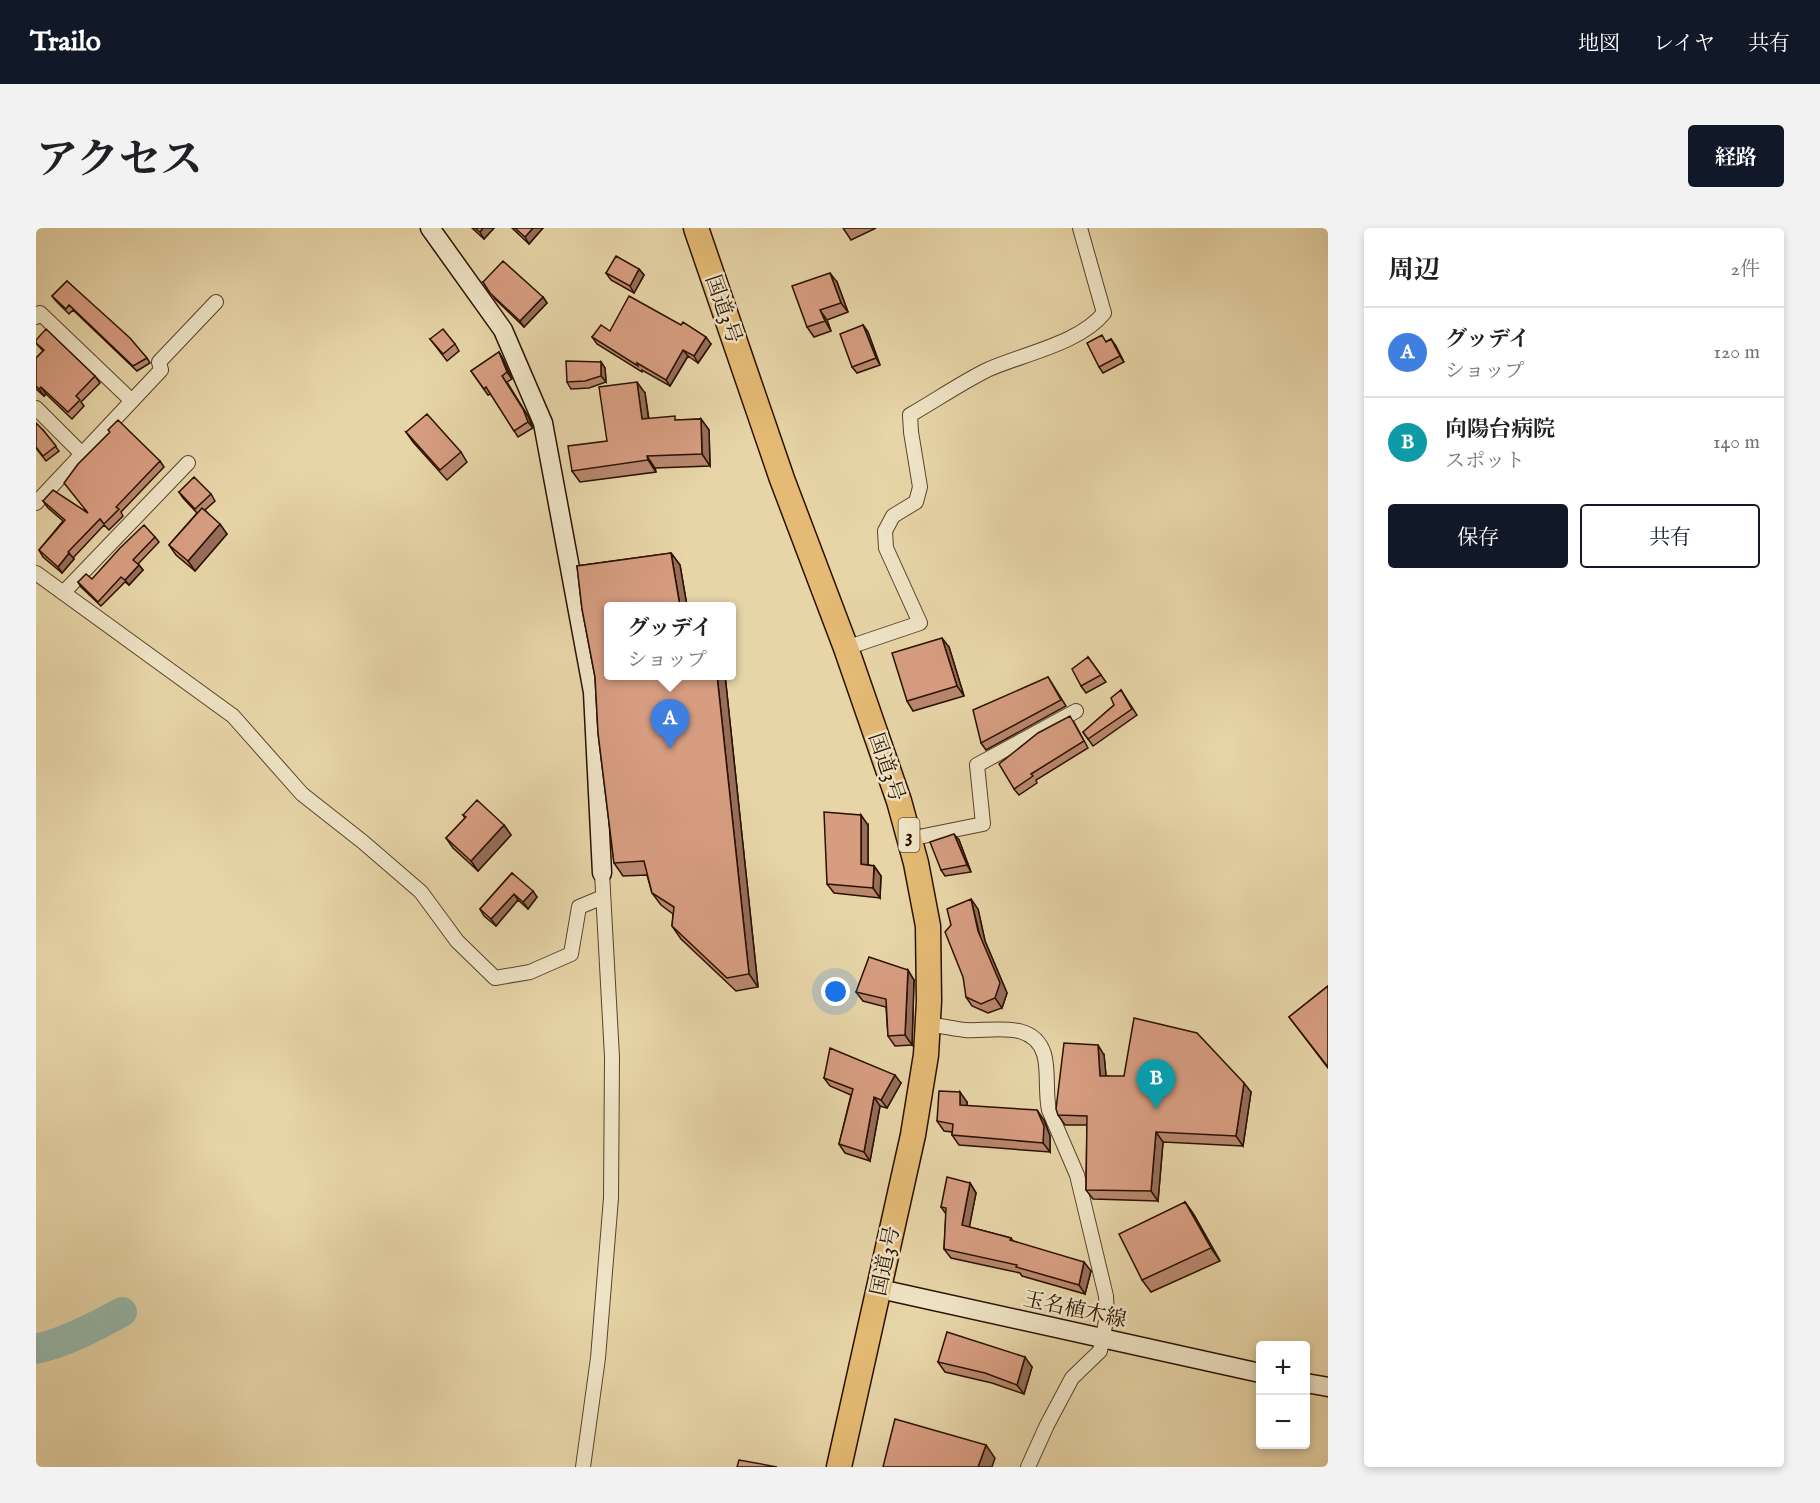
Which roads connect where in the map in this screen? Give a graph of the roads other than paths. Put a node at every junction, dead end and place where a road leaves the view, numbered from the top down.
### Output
1 (430, 228) edge
2 (696, 228) edge
3 (1080, 228) edge
4 (216, 302) dead end
5 (36, 317) edge
6 (132, 401) junction
7 (36, 408) edge
8 (82, 454) junction
9 (188, 463) dead end
10 (36, 503) edge
11 (36, 573) edge
12 (63, 593) junction
13 (846, 648) junction
14 (1076, 711) dead end
15 (909, 838) junction
16 (602, 873) joint
17 (603, 897) junction
18 (928, 1025) junction
19 (880, 1289) junction
20 (1103, 1338) junction
21 (1256, 1372) edge
22 (1310, 1384) edge
23 (1328, 1388) edge
24 (583, 1467) edge
25 (839, 1467) edge
26 (1028, 1467) edge

1 - 16 street
2 - 13 highway, 国道3号 / 3
3 - 13 street
4 - 6 street
5 - 6 street
6 - 8 street
7 - 8 street
8 - 10 street
9 - 12 street
11 - 12 street
12 - 17 street
13 - 15 highway, 国道3号 / 3
14 - 15 street
15 - 18 highway, 国道3号 / 3
16 - 17 street
17 - 24 street
18 - 19 highway, 国道3号 / 3
18 - 20 street
19 - 20 street, 玉名植木線
19 - 25 highway, 国道3号 / 3
20 - 21 street, 玉名植木線
20 - 26 street
22 - 23 street

